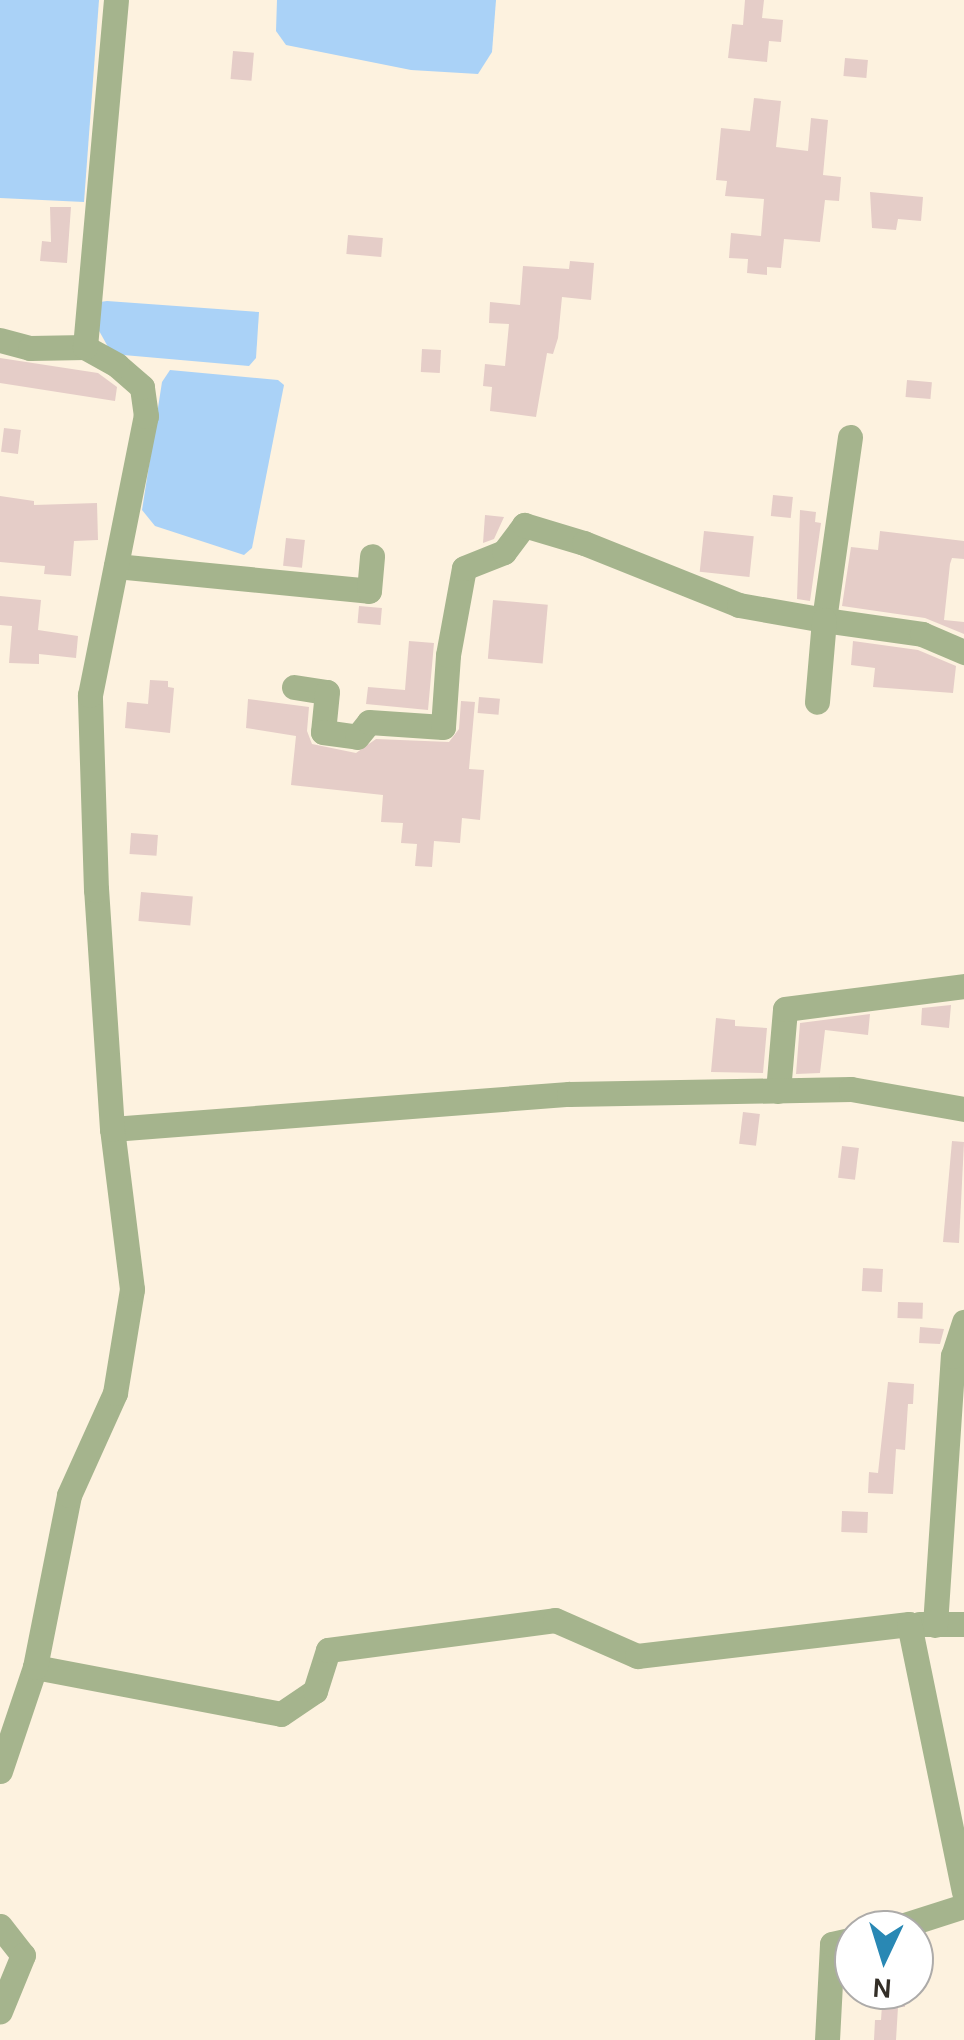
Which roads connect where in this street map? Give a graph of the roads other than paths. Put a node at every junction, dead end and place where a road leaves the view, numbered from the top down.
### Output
1 (116, 0) edge
2 (0, 340) edge
3 (85, 347) junction
4 (850, 437) dead end
5 (372, 556) dead end
6 (116, 566) junction
7 (824, 620) junction
8 (964, 652) edge
9 (294, 686) dead end
10 (816, 702) dead end
11 (964, 986) edge
12 (778, 1090) junction
13 (964, 1108) edge
14 (112, 1129) junction
15 (964, 1322) edge
16 (922, 1624) junction
17 (964, 1624) edge
18 (35, 1668) junction
19 (0, 1771) edge
20 (964, 1891) edge
21 (964, 1906) edge
22 (934, 1916) edge
23 (0, 1926) edge
24 (834, 1944) edge
25 (0, 2011) edge
26 (827, 2040) edge

1 - 3 street
2 - 3 street
3 - 6 street
4 - 7 street
5 - 6 street
6 - 14 street
7 - 8 street
7 - 9 street
7 - 10 street
11 - 12 street
12 - 13 street
12 - 14 street
14 - 18 street
15 - 16 street
16 - 17 street
16 - 18 street
16 - 20 street
18 - 19 street
21 - 22 street
23 - 25 street
24 - 26 street

